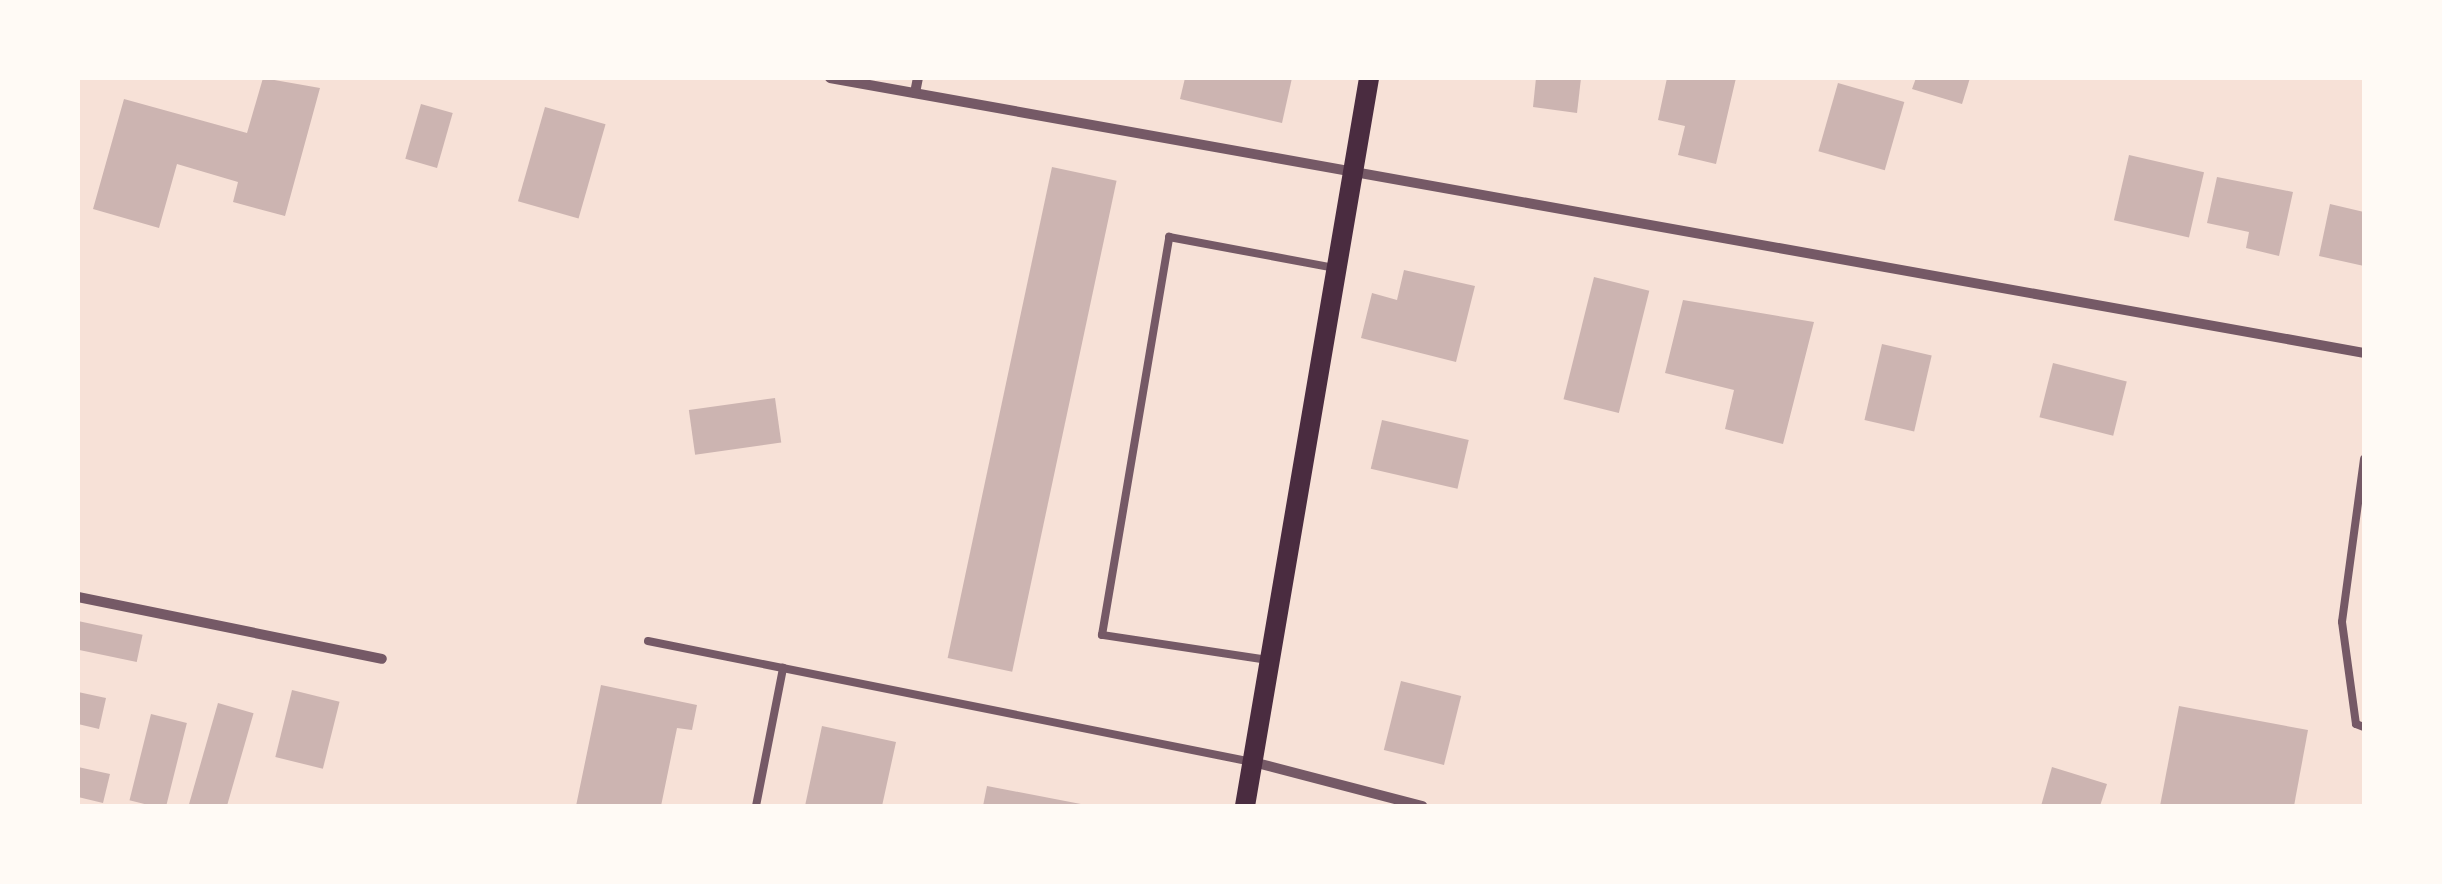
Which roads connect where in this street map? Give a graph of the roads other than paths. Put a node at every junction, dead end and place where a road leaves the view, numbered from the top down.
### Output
1 (830, 78) edge
2 (918, 78) edge
3 (1369, 78) edge
4 (915, 93) junction
5 (1352, 170) junction
6 (1334, 268) junction
7 (2364, 353) edge
8 (2364, 459) edge
9 (78, 597) edge
10 (648, 642) dead end
11 (382, 658) dead end
12 (1268, 660) junction
13 (783, 668) junction
14 (2364, 727) edge
15 (1253, 762) junction
16 (756, 806) edge
17 (1246, 806) edge
18 (1422, 806) edge

1 - 4 street
2 - 4 street
3 - 5 main road
4 - 5 street
5 - 6 main road
5 - 7 street
6 - 12 main road
6 - 12 lane
8 - 14 lane
9 - 11 street
10 - 13 lane
12 - 15 main road
13 - 15 lane
13 - 16 lane
15 - 17 main road
15 - 18 street

